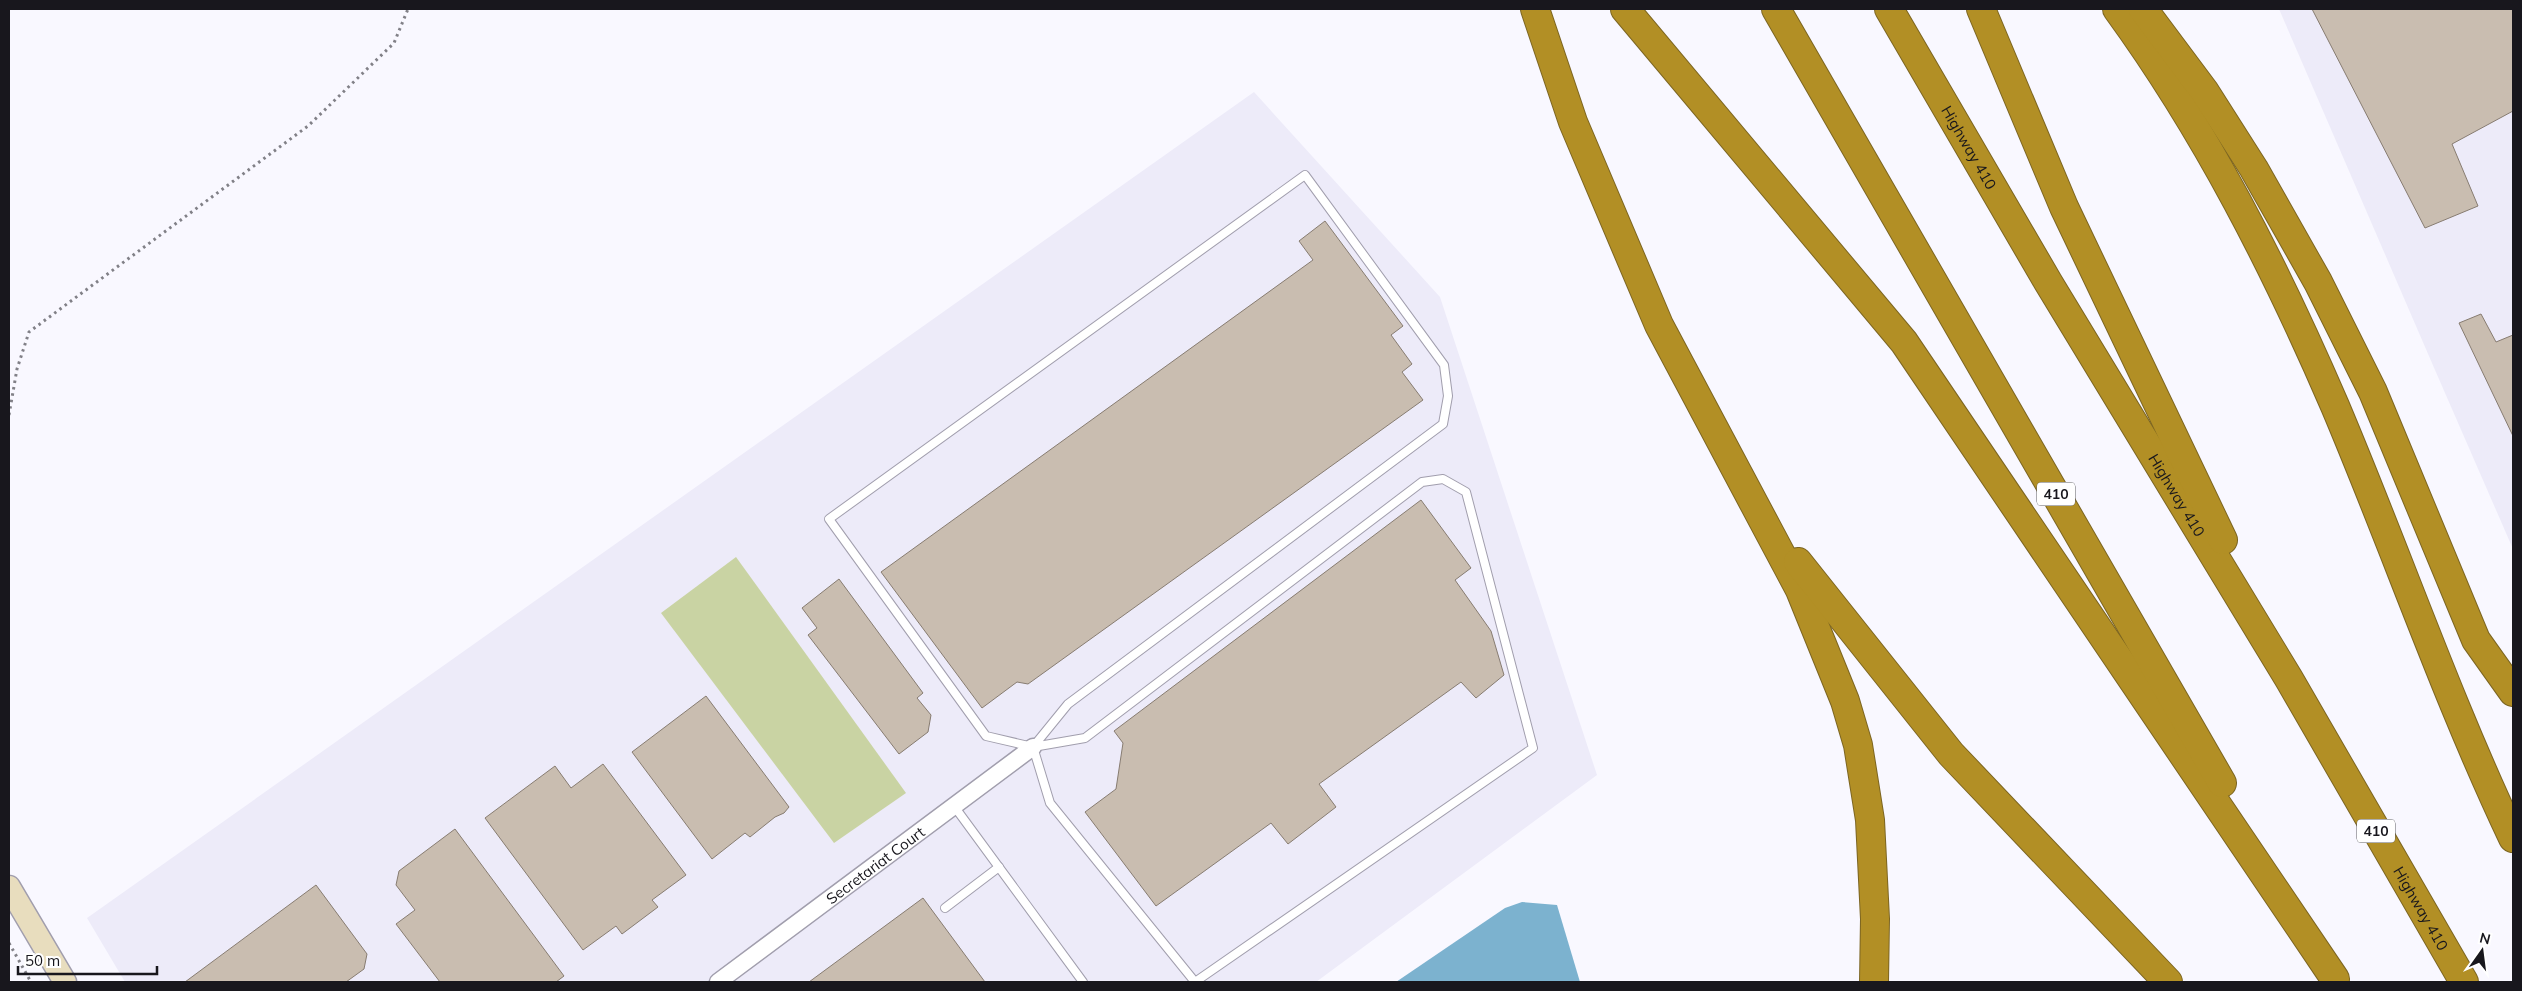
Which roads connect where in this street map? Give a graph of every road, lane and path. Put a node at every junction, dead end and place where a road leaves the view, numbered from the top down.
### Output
1 (408, 9) edge
2 (1535, 9) edge
3 (1625, 9) edge
4 (1776, 9) edge
5 (1889, 9) edge
6 (1980, 9) edge
7 (2117, 9) edge
8 (2143, 9) edge
9 (9, 414) edge
10 (1764, 520) junction
11 (2289, 679) junction
12 (2513, 692) edge
13 (1033, 748) junction
14 (954, 806) junction
15 (2513, 838) edge
16 (998, 867) junction
17 (9, 887) edge
18 (945, 908) dead end
19 (9, 944) edge
20 (2336, 980) edge
21 (31, 982) edge
22 (64, 982) edge
23 (718, 982) edge
24 (1083, 982) edge
25 (1874, 982) edge
26 (2168, 982) edge
27 (2464, 982) edge

1 - 9 path
2 - 10 highway
3 - 20 highway
4 - 20 highway, 410
5 - 11 highway, Highway 410 / 410
6 - 11 highway
7 - 15 highway
8 - 12 highway
10 - 25 highway
10 - 26 highway
11 - 27 highway, Highway 410 / 410
13 - 13 lane
13 - 13 lane
13 - 14 street, Secretariat Court
14 - 16 lane
14 - 23 street, Secretariat Court
16 - 18 lane
16 - 24 lane
17 - 22 main road
19 - 21 path

